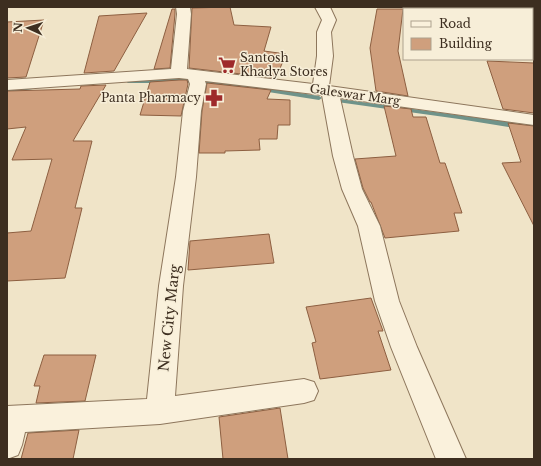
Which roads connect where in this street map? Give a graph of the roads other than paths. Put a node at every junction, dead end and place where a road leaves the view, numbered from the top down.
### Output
1 (183, 7) edge
2 (322, 7) edge
3 (187, 74) junction
4 (7, 85) edge
5 (325, 91) junction
6 (534, 120) edge
7 (304, 391) dead end
8 (160, 411) junction
9 (9, 428) edge
10 (451, 459) edge

1 - 3 street, New City Marg
2 - 5 street
3 - 4 street, Galeswar Marg
3 - 5 street, Galeswar Marg
3 - 8 street, New City Marg
5 - 6 street, Galeswar Marg
5 - 10 street
7 - 8 street
8 - 9 street

